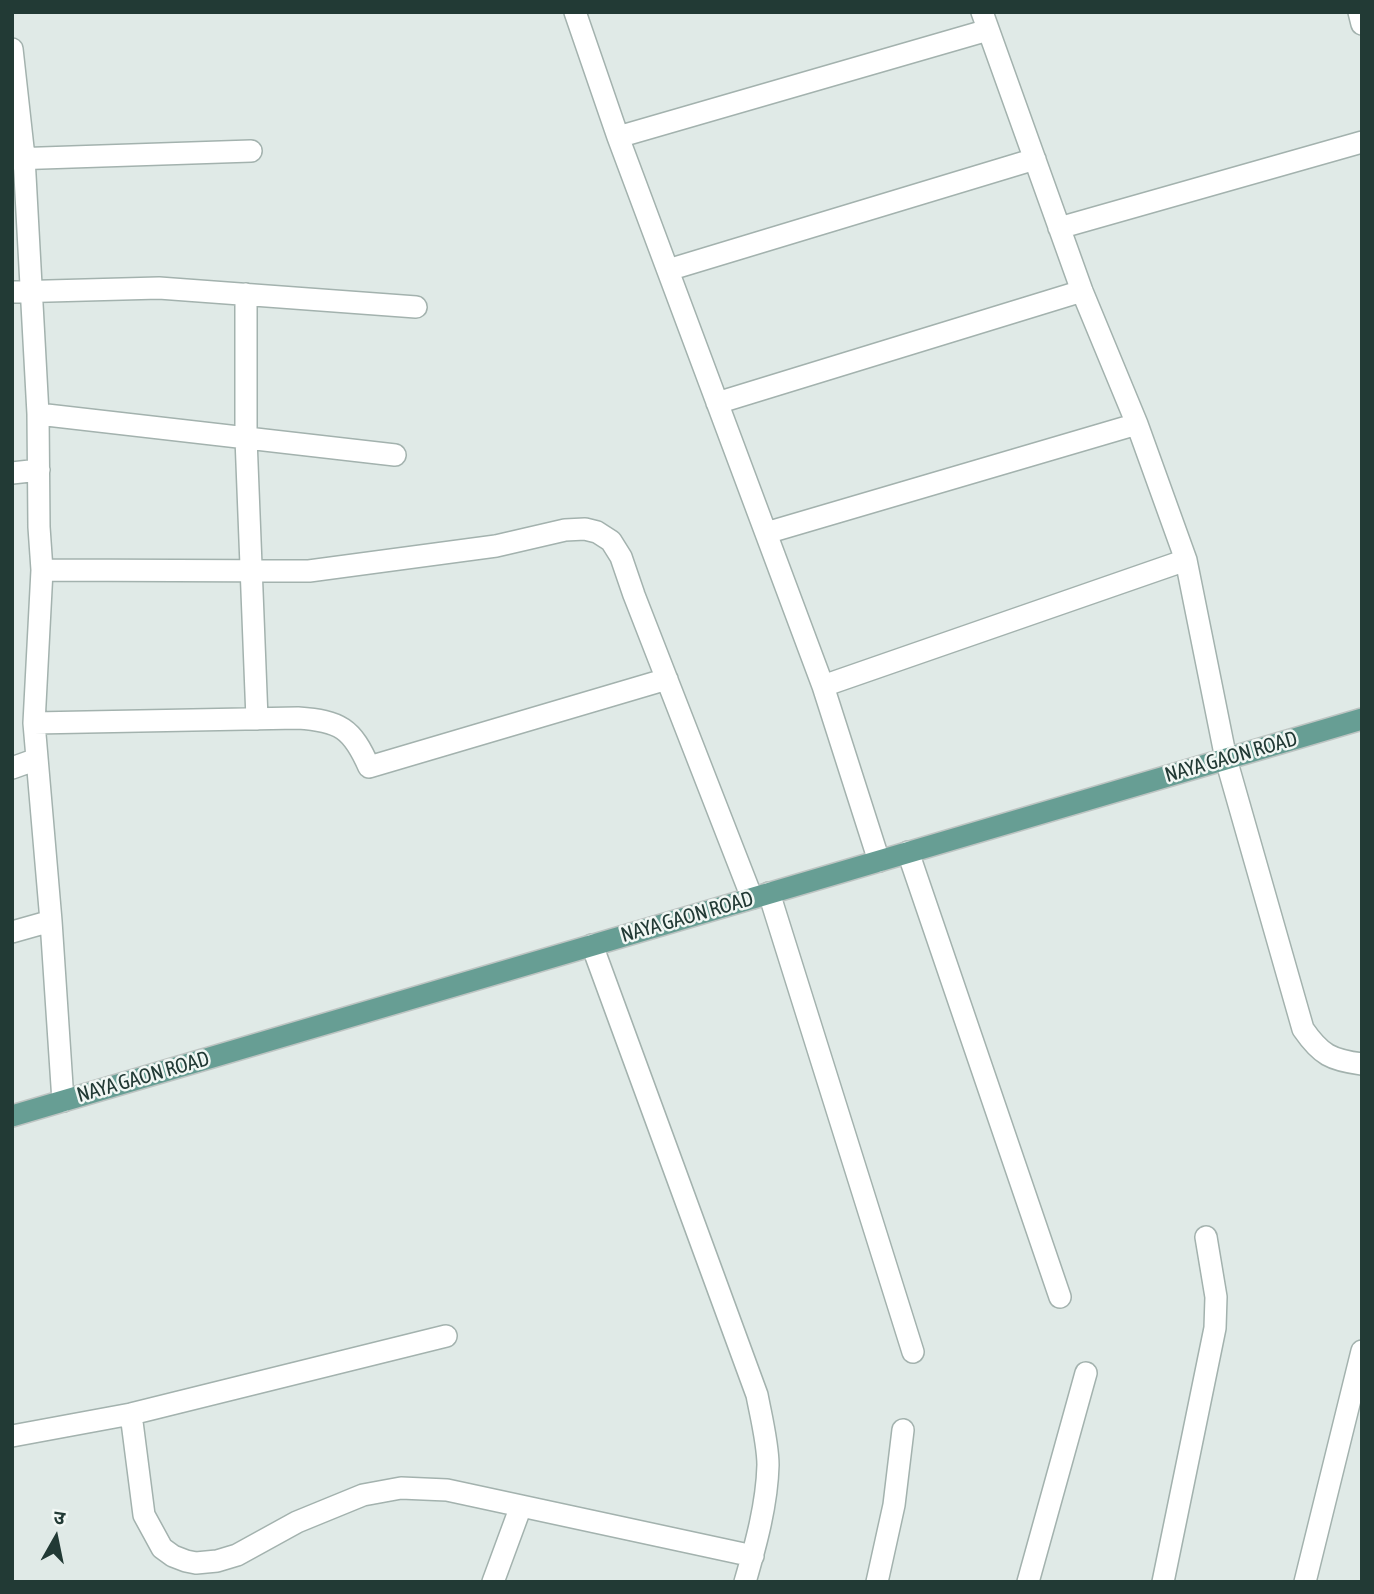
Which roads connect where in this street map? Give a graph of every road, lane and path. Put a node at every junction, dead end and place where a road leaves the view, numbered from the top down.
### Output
1 (575, 12) edge
2 (1359, 12) edge
3 (985, 21) edge
4 (1362, 24) edge
5 (12, 49) edge
6 (618, 137) junction
7 (1362, 142) edge
8 (251, 151) dead end
9 (18, 158) edge
10 (1035, 159) junction
11 (1059, 228) junction
12 (668, 270) junction
13 (22, 291) edge
14 (1082, 291) junction
15 (246, 294) junction
16 (416, 307) dead end
17 (717, 403) junction
18 (38, 414) junction
19 (1137, 424) junction
20 (246, 438) junction
21 (395, 456) dead end
22 (38, 470) junction
23 (12, 473) edge
24 (766, 533) junction
25 (1186, 560) junction
26 (41, 570) junction
27 (251, 571) junction
28 (667, 679) junction
29 (822, 687) junction
30 (257, 719) junction
31 (1362, 719) edge
32 (34, 723) junction
33 (1226, 758) junction
34 (37, 759) junction
35 (12, 768) edge
36 (908, 852) junction
37 (879, 861) junction
38 (760, 896) junction
39 (51, 921) junction
40 (12, 932) edge
41 (592, 945) junction
42 (1362, 1064) edge
43 (62, 1101) junction
44 (12, 1116) edge
45 (1206, 1237) dead end
46 (1060, 1297) dead end
47 (446, 1336) dead end
48 (1362, 1351) edge
49 (913, 1352) dead end
50 (1086, 1373) dead end
51 (131, 1414) junction
52 (903, 1430) dead end
53 (12, 1436) edge
54 (521, 1506) junction
55 (753, 1556) junction
56 (493, 1582) edge
57 (745, 1582) edge
58 (877, 1582) edge
59 (1028, 1582) edge
60 (1163, 1582) edge
61 (1305, 1582) edge

1 - 6 street
2 - 4 street
3 - 6 street
3 - 10 street
5 - 9 street
6 - 12 street
7 - 11 street
8 - 9 street
9 - 13 street
10 - 11 street
10 - 12 street
11 - 14 street
12 - 17 street
13 - 15 street
13 - 18 street
14 - 17 street
14 - 19 street
15 - 16 street
15 - 20 street
17 - 24 street
18 - 20 street
18 - 22 street
19 - 24 street
19 - 25 street
20 - 21 street
20 - 27 street
22 - 23 street
22 - 26 street
24 - 29 street
25 - 29 street
25 - 33 street
26 - 27 street
26 - 32 street
27 - 28 street
27 - 30 street
28 - 30 street
28 - 38 street
29 - 37 street
30 - 32 street
31 - 33 main road, NAYA GAON ROAD
32 - 34 street
33 - 36 main road, NAYA GAON ROAD
33 - 42 street
34 - 35 street
34 - 39 street
36 - 37 main road, NAYA GAON ROAD
36 - 46 street
37 - 38 main road, NAYA GAON ROAD
38 - 41 main road, NAYA GAON ROAD
38 - 49 street
39 - 40 street
39 - 43 street
41 - 43 main road, NAYA GAON ROAD
41 - 55 street
43 - 44 main road, NAYA GAON ROAD
45 - 60 street
47 - 51 street
48 - 61 street
50 - 59 street
51 - 53 street
51 - 54 street
52 - 58 street
54 - 55 street
54 - 56 street
55 - 57 street

